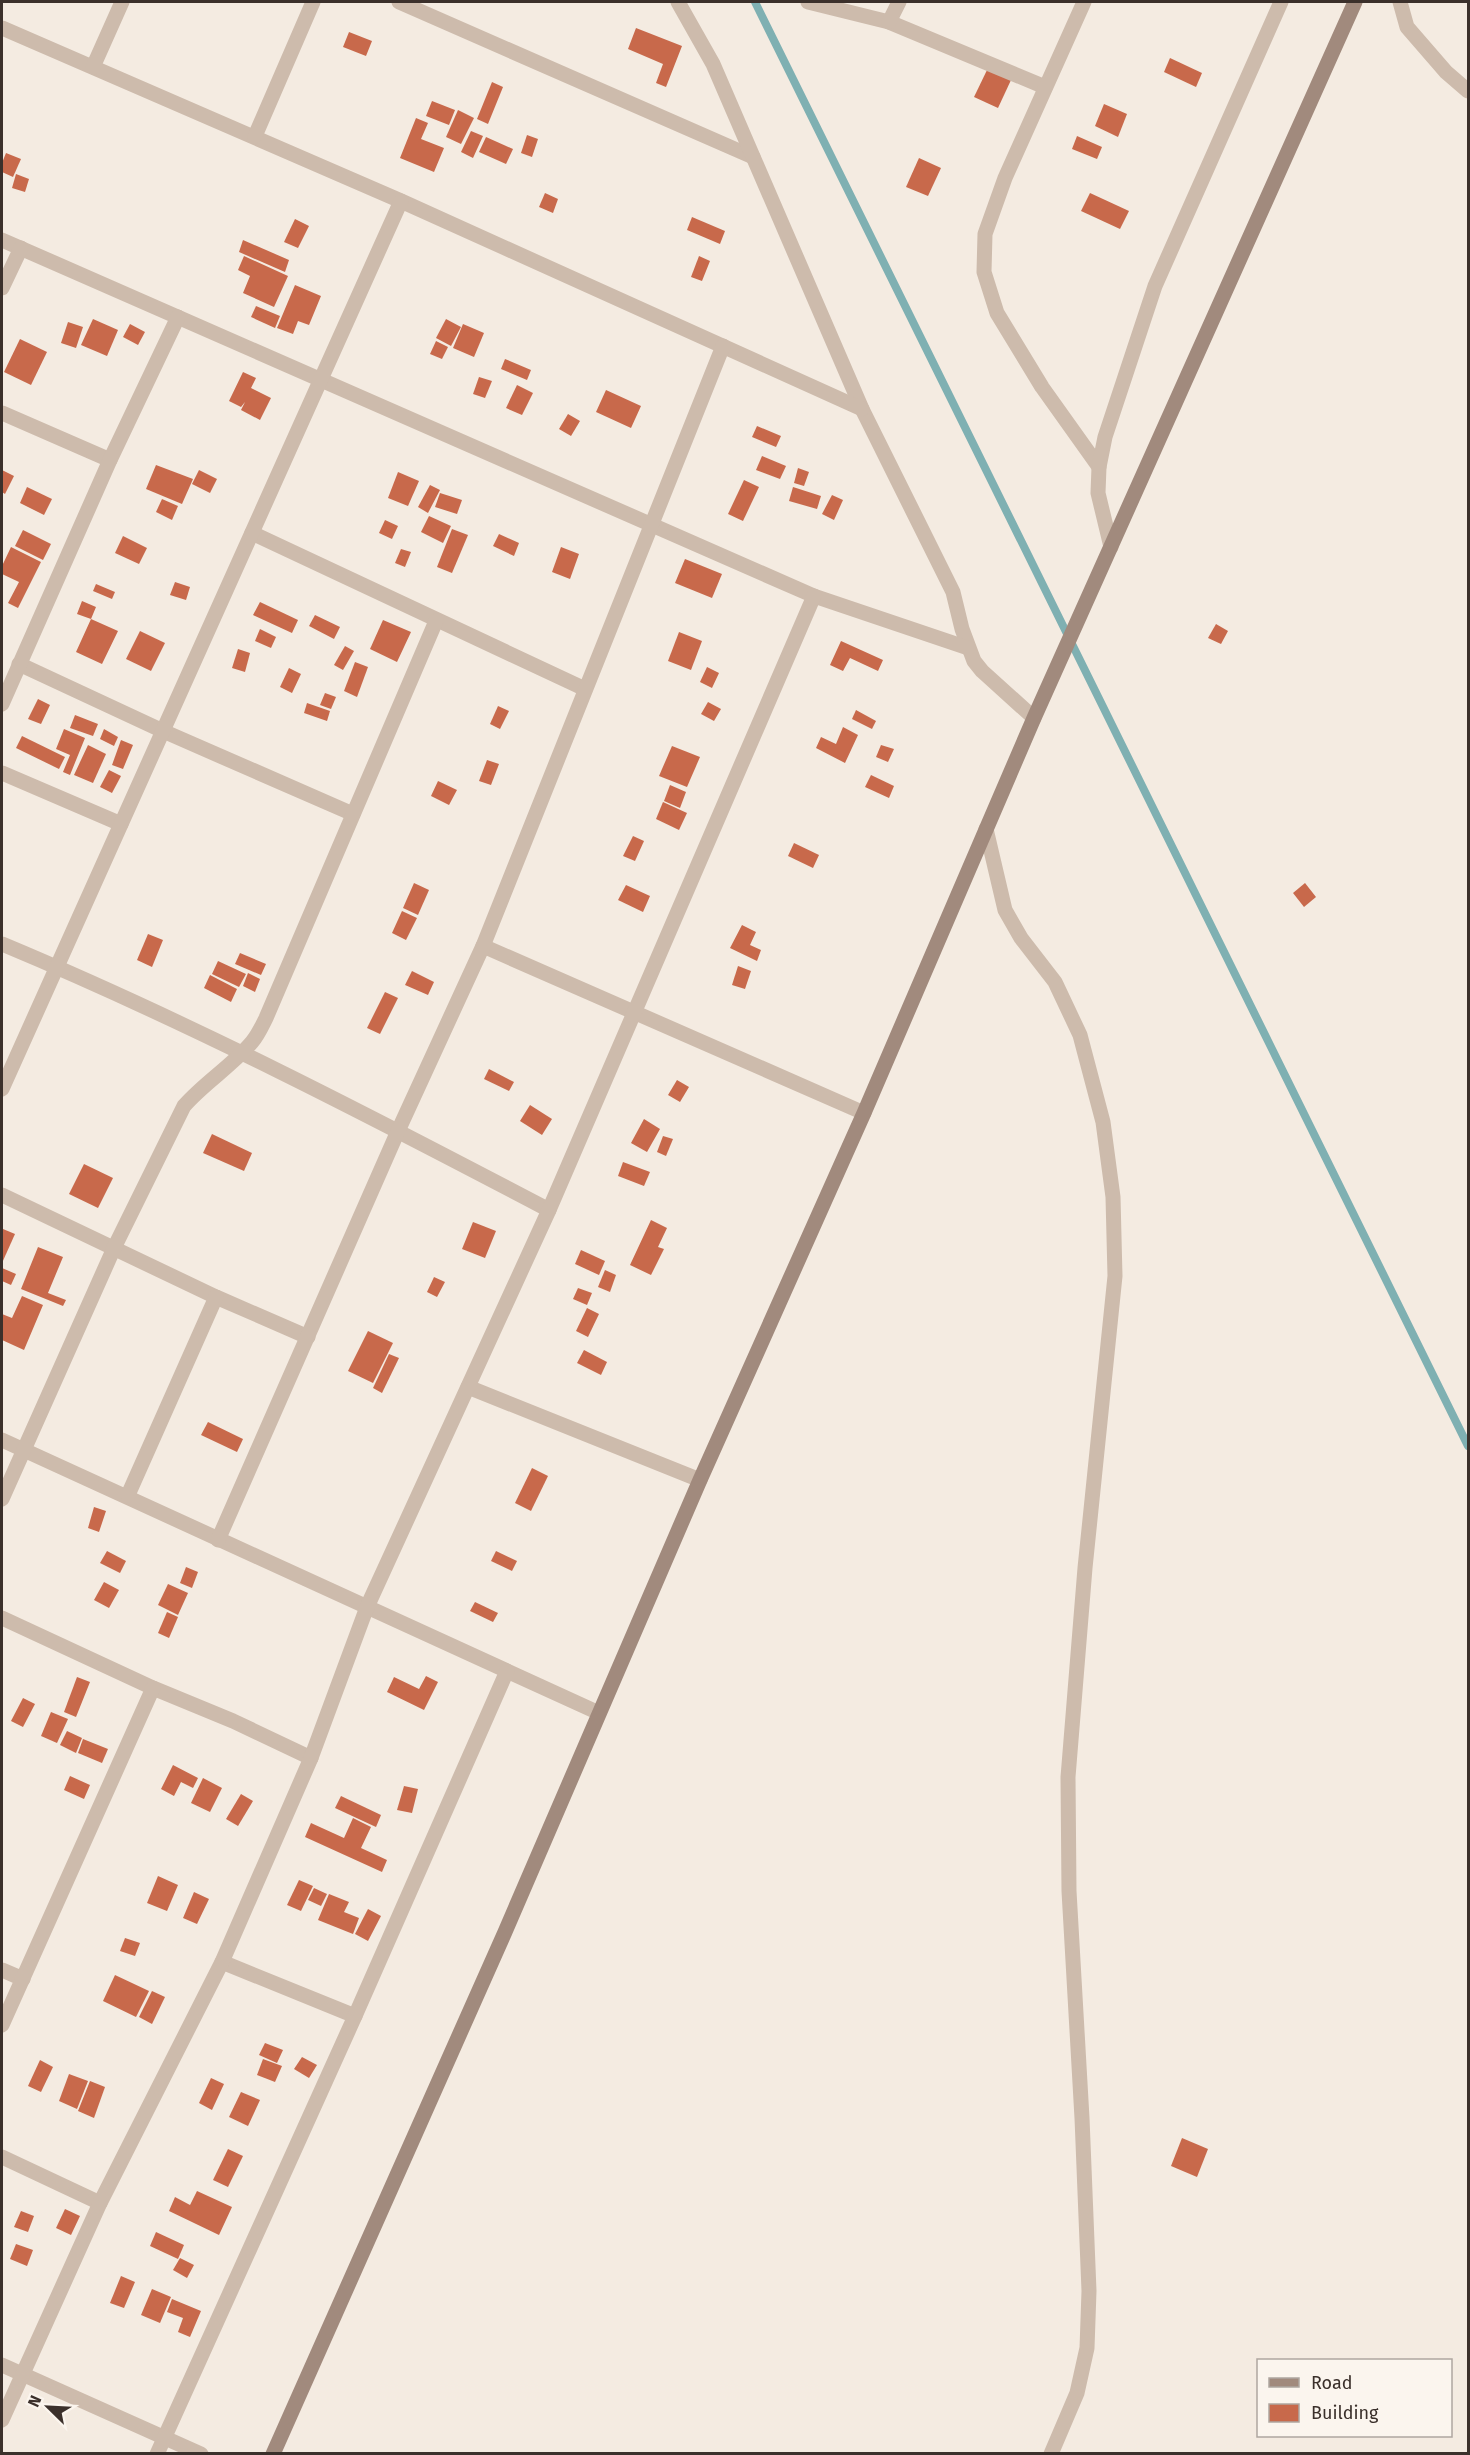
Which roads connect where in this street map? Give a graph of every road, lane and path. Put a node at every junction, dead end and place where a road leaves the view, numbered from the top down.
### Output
1 (122, 2) edge
2 (313, 2) edge
3 (399, 2) edge
4 (678, 2) edge
5 (808, 2) edge
6 (899, 2) edge
7 (1084, 2) edge
8 (1281, 2) edge
9 (1354, 2) edge
10 (1400, 2) edge
11 (889, 22) junction
12 (2, 28) edge
13 (93, 67) junction
14 (1045, 87) junction
15 (1468, 91) edge
16 (255, 136) junction
17 (753, 157) junction
18 (401, 201) junction
19 (2, 240) edge
20 (21, 248) junction
21 (2, 288) edge
22 (178, 317) junction
23 (723, 346) junction
24 (321, 380) junction
25 (862, 409) junction
26 (2, 413) edge
27 (110, 460) junction
28 (1099, 467) junction
29 (653, 525) junction
30 (252, 533) junction
31 (1111, 547) junction
32 (814, 596) junction
33 (436, 621) junction
34 (968, 648) junction
35 (19, 664) junction
36 (585, 689) junction
37 (2, 704) edge
38 (1034, 718) junction
39 (163, 731) junction
40 (2, 773) edge
41 (353, 814) junction
42 (121, 824) junction
43 (986, 829) junction
44 (2, 944) edge
45 (483, 946) junction
46 (57, 967) junction
47 (635, 1012) junction
48 (242, 1053) junction
49 (2, 1089) edge
50 (864, 1113) junction
51 (398, 1131) junction
52 (2, 1195) edge
53 (549, 1210) junction
54 (114, 1248) junction
55 (216, 1297) junction
56 (308, 1337) junction
57 (468, 1387) junction
58 (2, 1440) edge
59 (25, 1450) junction
60 (700, 1480) junction
61 (128, 1495) junction
62 (2, 1499) edge
63 (218, 1540) junction
64 (367, 1607) junction
65 (2, 1618) edge
66 (507, 1671) junction
67 (153, 1688) junction
68 (599, 1713) junction
69 (311, 1758) junction
70 (222, 1962) junction
71 (2, 1970) edge
72 (23, 1979) junction
73 (355, 2016) junction
74 (2, 2025) edge
75 (2, 2157) edge
76 (99, 2203) junction
77 (2, 2365) edge
78 (22, 2374) junction
79 (2, 2420) edge
80 (164, 2437) junction
81 (157, 2454) edge
82 (201, 2454) edge
83 (273, 2454) edge
84 (1051, 2454) edge

1 - 13 street
2 - 16 street
3 - 17 street
4 - 17 street
5 - 11 street
6 - 11 street
7 - 14 street
8 - 28 street
9 - 31 main road
10 - 15 street
11 - 14 street
12 - 13 street
13 - 16 street
14 - 28 street
16 - 18 street
17 - 25 street
18 - 23 street
18 - 24 street
19 - 20 street
20 - 21 street
20 - 22 street
22 - 24 street
22 - 27 street
23 - 25 street
23 - 29 street
24 - 29 street
24 - 30 street
25 - 34 street
26 - 27 street
27 - 35 street
28 - 31 street
29 - 32 street
29 - 36 street
30 - 33 street
30 - 39 street
31 - 38 main road
32 - 34 street
32 - 47 street
33 - 36 street
33 - 41 street
34 - 38 street
35 - 37 street
35 - 39 street
36 - 45 street
38 - 43 main road
39 - 41 street
39 - 42 street
40 - 42 street
41 - 48 street
42 - 46 street
43 - 50 main road
43 - 84 street
44 - 46 street
45 - 47 street
45 - 51 street
46 - 48 street
46 - 49 street
47 - 50 street
47 - 53 street
48 - 51 street
48 - 54 street
50 - 60 main road
51 - 53 street
51 - 56 street
52 - 54 street
53 - 57 street
54 - 55 street
54 - 59 street
55 - 56 street
55 - 61 street
56 - 63 street
57 - 60 street
57 - 64 street
58 - 59 street
59 - 61 street
59 - 62 street
60 - 68 main road
61 - 63 street
63 - 64 street
64 - 66 street
64 - 69 street
65 - 67 street
66 - 68 street
66 - 73 street
67 - 69 street
67 - 72 street
68 - 83 main road
69 - 70 street
70 - 73 street
70 - 76 street
71 - 72 street
72 - 74 street
73 - 80 street
75 - 76 street
76 - 78 street
77 - 78 street
78 - 79 street
78 - 80 street
80 - 81 street
80 - 82 street

